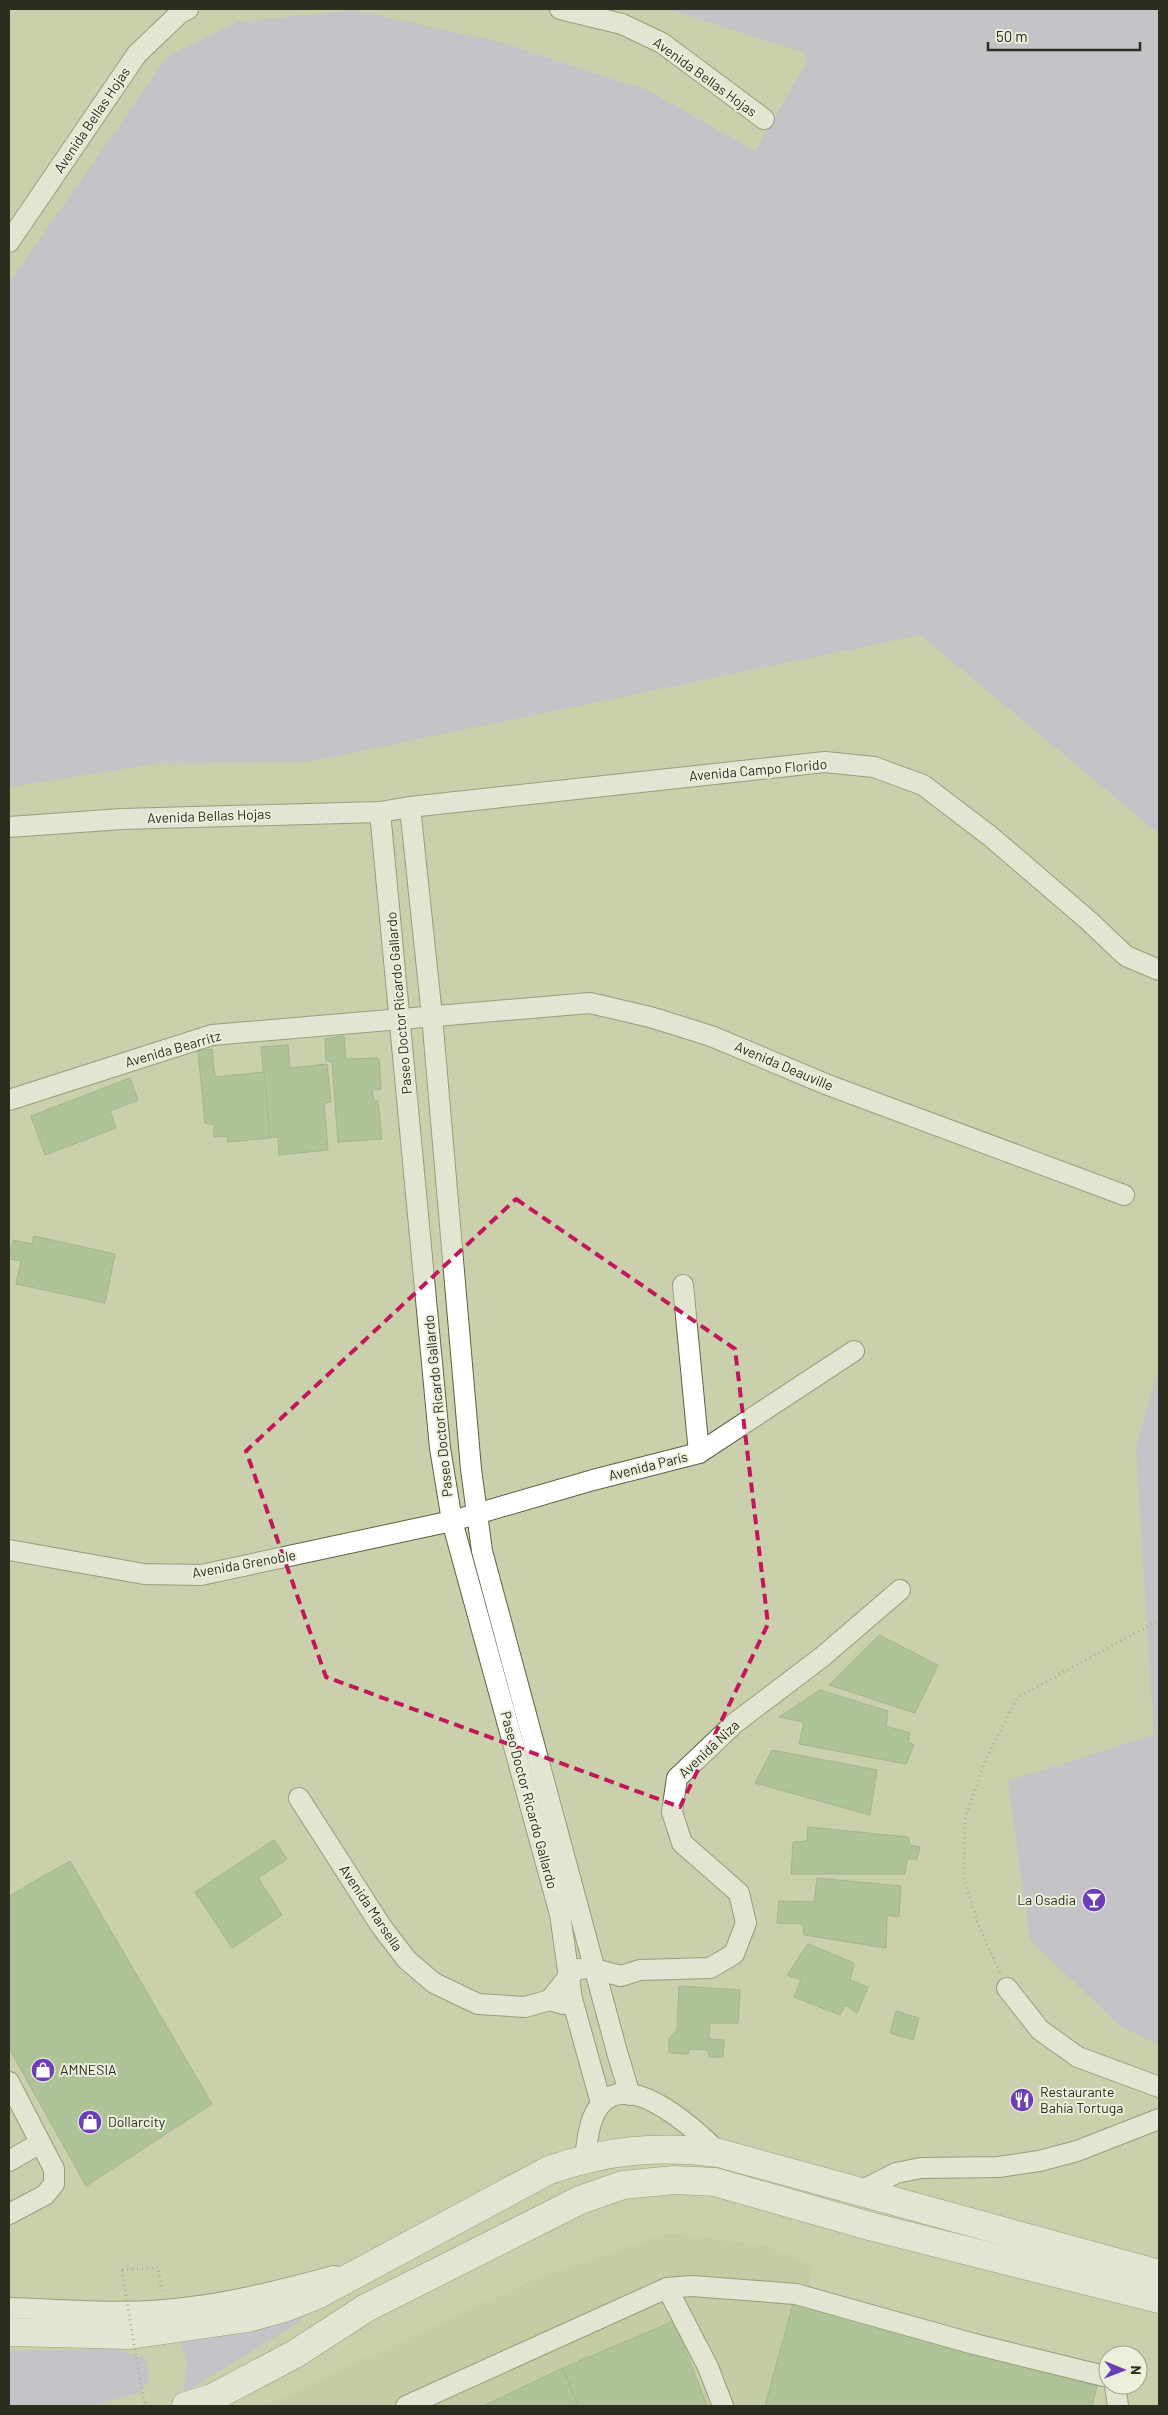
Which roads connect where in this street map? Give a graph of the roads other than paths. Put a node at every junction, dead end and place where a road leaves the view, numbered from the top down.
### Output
1 (188, 9) edge
2 (560, 9) edge
3 (764, 119) dead end
4 (9, 242) edge
5 (410, 807) junction
6 (380, 812) junction
7 (9, 827) edge
8 (1159, 970) edge
9 (432, 1016) junction
10 (401, 1018) junction
11 (9, 1100) edge
12 (1124, 1195) dead end
13 (683, 1285) dead end
14 (854, 1351) dead end
15 (699, 1454) junction
16 (478, 1514) junction
17 (452, 1521) junction
18 (9, 1550) edge
19 (900, 1590) dead end
20 (299, 1798) dead end
21 (596, 1970) junction
22 (569, 1976) junction
23 (621, 1976) junction
24 (1007, 1988) road end
25 (603, 1997) junction
26 (550, 2000) junction
27 (575, 2008) junction
28 (1159, 2087) edge
29 (11, 2094) edge
30 (630, 2095) junction
31 (601, 2103) junction
32 (1159, 2119) edge
33 (40, 2143) junction
34 (719, 2153) junction
35 (585, 2158) junction
36 (9, 2161) edge
37 (858, 2192) junction
38 (9, 2214) edge
39 (374, 2265) junction
40 (1159, 2274) edge
41 (667, 2288) junction
42 (1159, 2299) edge
43 (9, 2308) edge
44 (9, 2332) edge
45 (1098, 2375) edge
46 (435, 2400) edge
47 (186, 2406) edge
48 (406, 2406) edge
49 (723, 2406) edge

1 - 4 street, Avenida Bellas Hojas
2 - 3 street, Avenida Bellas Hojas
5 - 6 street, Avenida Bellas Hojas
5 - 8 street, Avenida Campo Florido
5 - 9 street, Paseo Doctor Ricardo Gallardo
6 - 7 street, Avenida Bellas Hojas
6 - 10 street, Paseo Doctor Ricardo Gallardo
9 - 10 street, Avenida Bearritz
9 - 12 street, Avenida Deauville
9 - 16 street, Paseo Doctor Ricardo Gallardo
10 - 11 street, Avenida Bearritz
10 - 17 street, Paseo Doctor Ricardo Gallardo
13 - 15 street
14 - 15 street, Avenida París
15 - 16 street, Avenida París
16 - 17 street, Avenida Grenoble
16 - 21 street, Paseo Doctor Ricardo Gallardo
17 - 18 street, Avenida Grenoble
17 - 22 street, Paseo Doctor Ricardo Gallardo
19 - 23 street, Avenida Niza
20 - 26 street, Avenida Marsella
21 - 22 street, Avenida Niza
21 - 23 street, Avenida Niza
21 - 25 street, Paseo Doctor Ricardo Gallardo
22 - 26 street
22 - 27 street, Paseo Doctor Ricardo Gallardo
23 - 25 street
24 - 28 street
25 - 27 street
25 - 30 street, Paseo Doctor Ricardo Gallardo
26 - 27 street
27 - 31 street, Paseo Doctor Ricardo Gallardo
29 - 33 street
30 - 31 street
30 - 34 street
31 - 35 street
32 - 37 street
33 - 36 street
33 - 38 street
34 - 35 highway
34 - 37 highway
35 - 39 highway
37 - 40 highway
39 - 43 street
39 - 44 highway
41 - 45 street
41 - 46 street
41 - 49 street
42 - 47 highway
46 - 48 street

